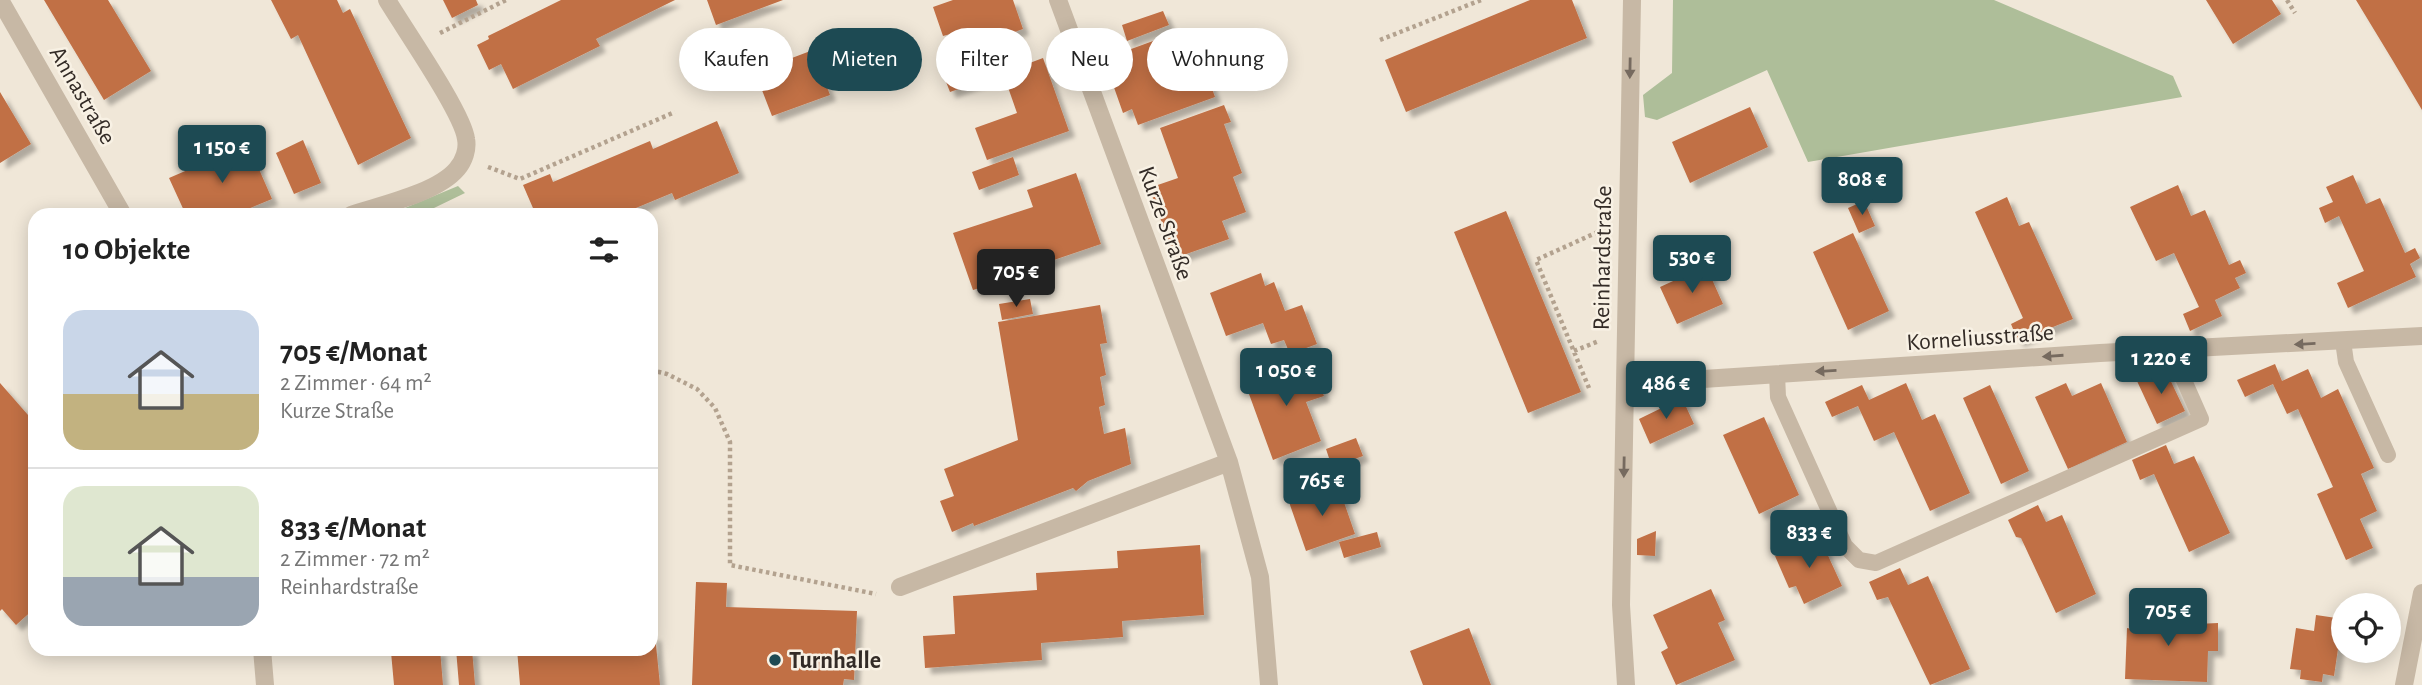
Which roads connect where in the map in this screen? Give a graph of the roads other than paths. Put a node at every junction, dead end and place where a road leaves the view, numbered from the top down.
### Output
1 (0, 0) edge
2 (387, 0) edge
3 (1058, 0) edge
4 (1632, 0) edge
5 (119, 208) edge
6 (371, 208) edge
7 (2422, 336) edge
8 (2343, 341) junction
9 (2178, 348) junction
10 (1777, 374) junction
11 (1626, 384) junction
12 (2388, 455) dead end
13 (1229, 462) junction
14 (900, 587) road end
15 (2422, 593) edge
16 (263, 656) edge
17 (265, 685) edge
18 (1269, 685) edge
19 (1626, 685) edge
20 (2404, 685) edge

1 - 5 street, Annastraße
2 - 6 street
3 - 13 street, Kurze Straße
4 -> 11 street, Reinhardstraße
7 - 8 street, Korneliusstraße
8 -> 9 street, Korneliusstraße
8 - 12 lane
9 -> 10 street, Korneliusstraße
9 - 10 lane
10 - 11 street, Korneliusstraße
11 -> 19 street, Reinhardstraße
13 - 14 street
13 - 18 street, Kurze Straße
15 - 20 street
16 - 17 street

